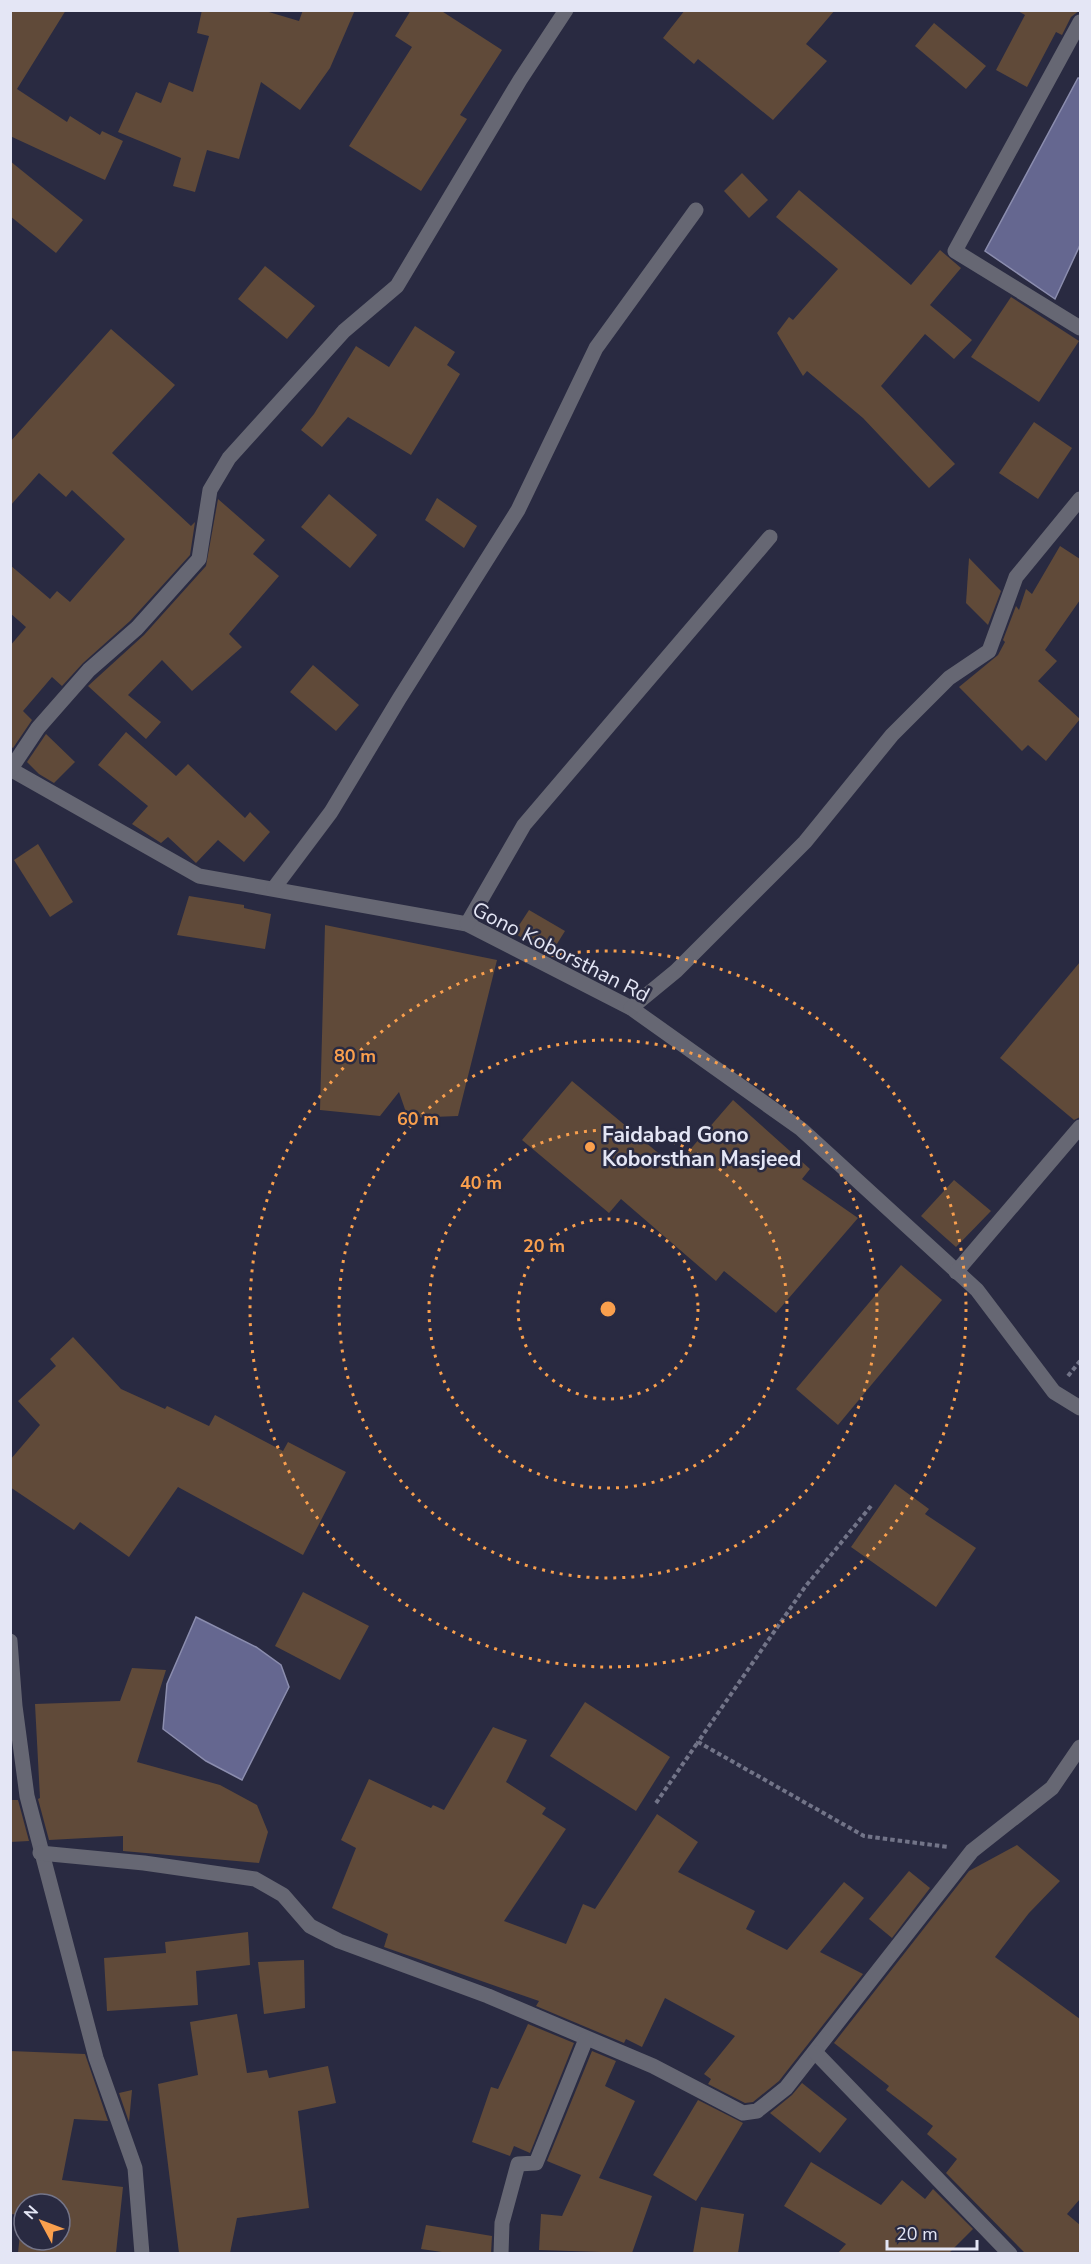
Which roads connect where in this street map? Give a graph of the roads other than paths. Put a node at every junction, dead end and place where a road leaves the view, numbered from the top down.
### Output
1 (566, 10) edge
2 (1080, 22) edge
3 (696, 210) dead end
4 (1080, 328) edge
5 (1080, 500) edge
6 (770, 537) dead end
7 (11, 769) edge
8 (274, 888) junction
9 (467, 924) junction
10 (631, 1008) junction
11 (1080, 1127) edge
12 (956, 1272) junction
13 (1080, 1408) edge
14 (10, 1641) edge
15 (1080, 1747) edge
16 (40, 1853) junction
17 (586, 2039) junction
18 (816, 2053) junction
19 (142, 2253) edge
20 (501, 2253) edge
21 (1010, 2253) edge

1 - 7 street
2 - 4 street
3 - 8 street
5 - 10 street
6 - 9 street
7 - 8 street, Gono Koborsthan Rd
8 - 9 street, Gono Koborsthan Rd
9 - 10 street, Gono Koborsthan Rd
10 - 12 street, Gono Koborsthan Rd
11 - 12 street
12 - 13 street, Gono Koborsthan Rd
14 - 16 street
15 - 18 street
16 - 17 street
16 - 19 street
17 - 18 street
17 - 20 street
18 - 21 street

